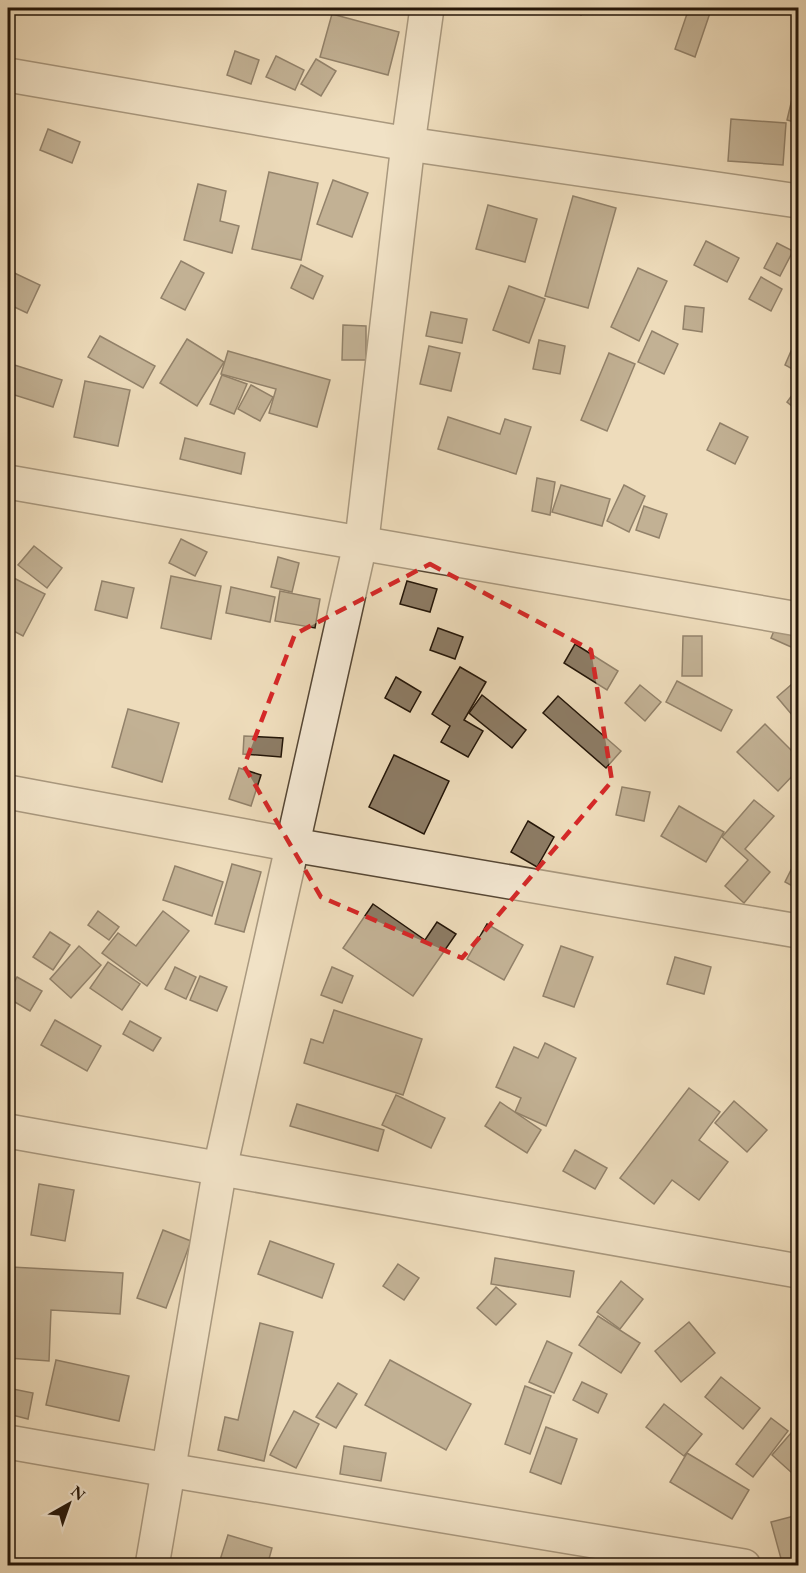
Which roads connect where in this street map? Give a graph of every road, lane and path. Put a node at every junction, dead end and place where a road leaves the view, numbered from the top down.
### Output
1 (427, 8) edge
2 (8, 75) edge
3 (408, 144) junction
4 (798, 201) edge
5 (8, 482) edge
6 (361, 543) junction
7 (798, 619) edge
8 (8, 792) edge
9 (293, 845) junction
10 (798, 932) edge
11 (8, 1131) edge
12 (220, 1168) junction
13 (798, 1271) edge
14 (8, 1442) edge
15 (168, 1470) junction
16 (152, 1566) edge
17 (744, 1566) edge

1 - 3 street
2 - 3 street
3 - 4 street
3 - 6 street
5 - 6 street
6 - 7 street
6 - 9 street
8 - 9 street
9 - 10 street
9 - 12 street
11 - 12 street
12 - 13 street
12 - 15 street
14 - 15 street
15 - 16 street
15 - 17 street

